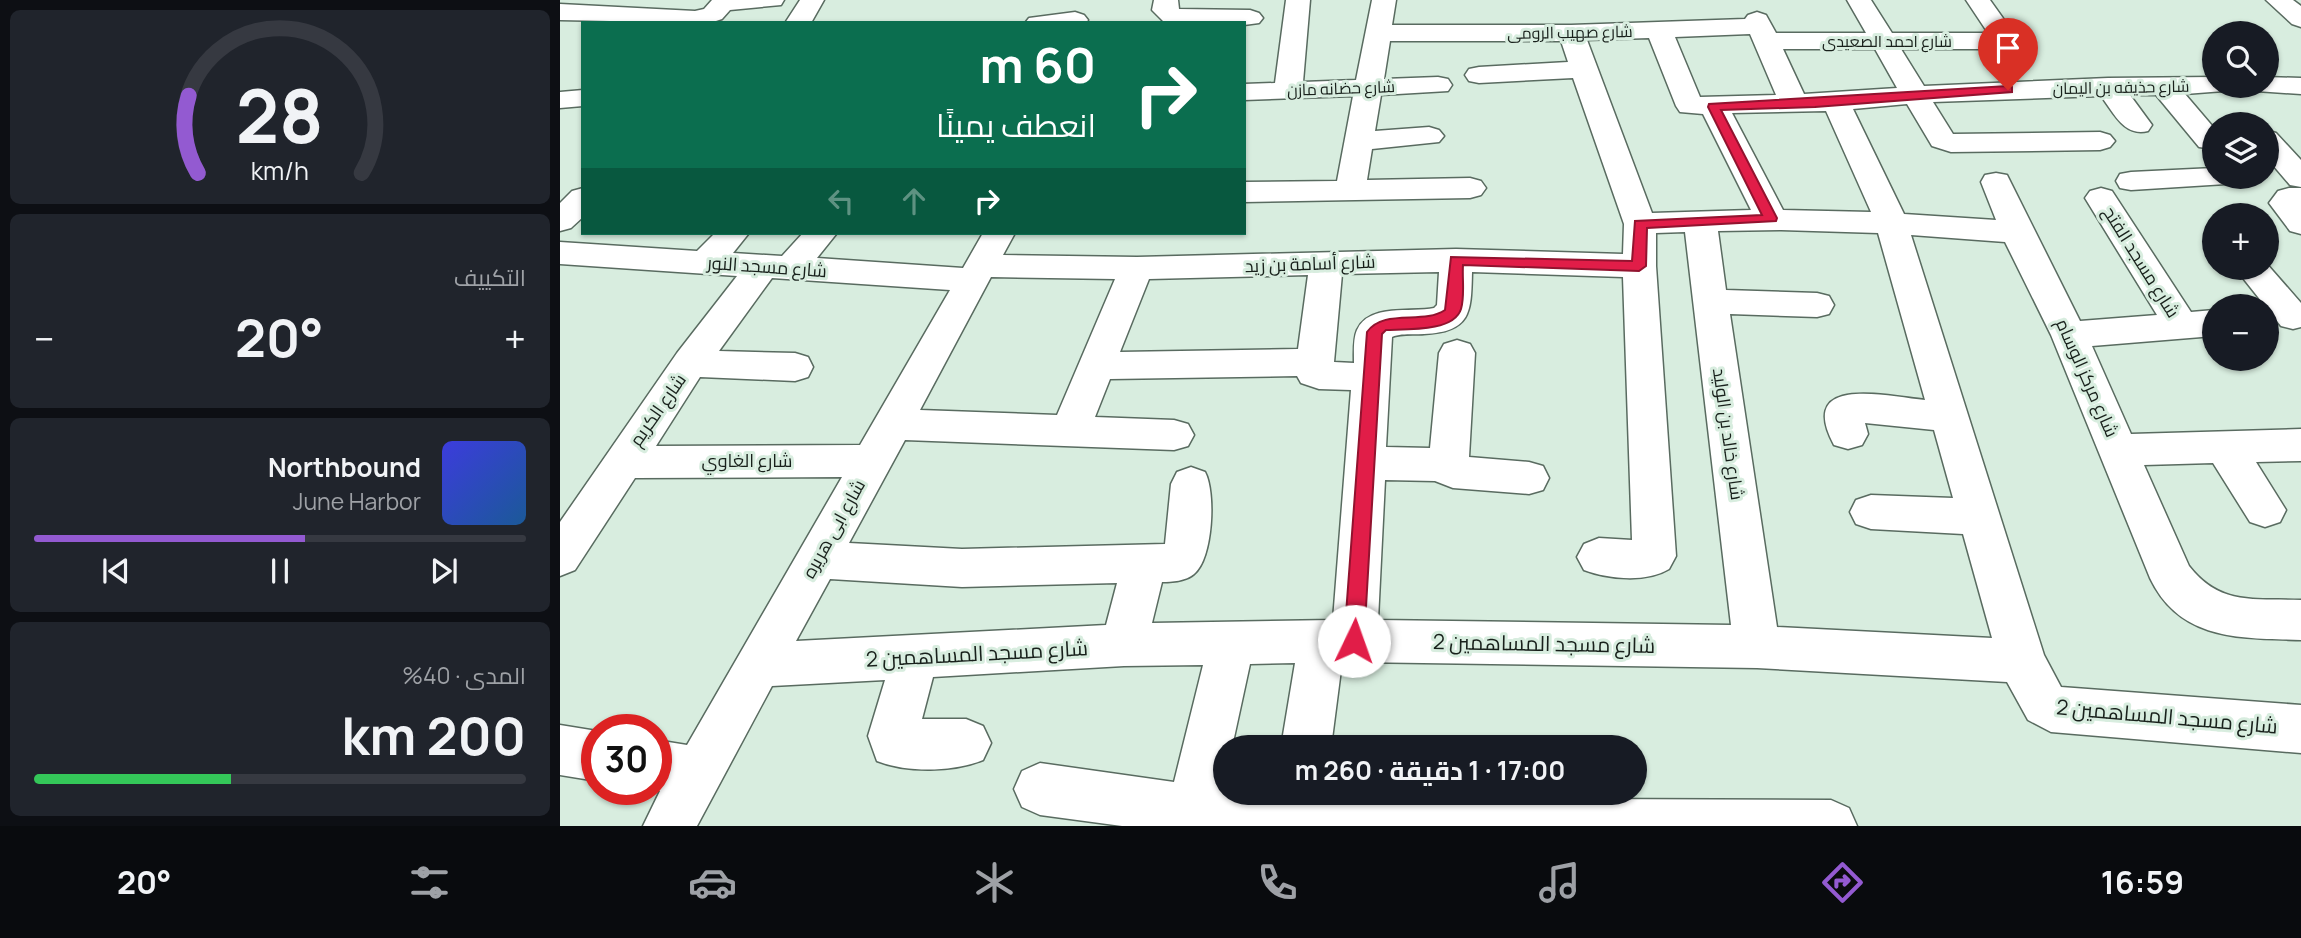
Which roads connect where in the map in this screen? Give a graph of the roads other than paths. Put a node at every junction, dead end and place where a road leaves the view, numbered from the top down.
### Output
1 (812, 0) edge
2 (1166, 0) edge
3 (1384, 0) edge
4 (1749, 0) edge
5 (1859, 0) edge
6 (1978, 0) edge
7 (2278, 0) edge
8 (736, 7) edge
9 (1304, 8) edge
10 (560, 12) edge
11 (1075, 14) edge
12 (1250, 18) dead end
13 (2301, 19) edge
14 (1202, 20) edge
15 (799, 21) edge
16 (1046, 21) edge
17 (1659, 30) junction
18 (1380, 33) junction
19 (1571, 33) junction
20 (1763, 33) junction
21 (1881, 41) junction
22 (2006, 41) junction
23 (1584, 69) junction
24 (1479, 75) dead end
25 (1438, 85) dead end
26 (2163, 85) junction
27 (2202, 85) edge
28 (2279, 85) edge
29 (1370, 86) junction
30 (2108, 86) junction
31 (2301, 86) edge
32 (2055, 88) junction
33 (1289, 89) junction
34 (1246, 92) edge
35 (1916, 96) junction
36 (581, 98) edge
37 (560, 100) edge
38 (1836, 102) junction
39 (1794, 104) junction
40 (1703, 106) junction
41 (2138, 125) dead end
42 (2202, 132) edge
43 (1429, 136) dead end
44 (1360, 141) junction
45 (2099, 141) dead end
46 (2279, 156) edge
47 (2279, 177) edge
48 (2202, 178) edge
49 (2132, 181) dead end
50 (1996, 182) dead end
51 (2300, 183) edge
52 (1469, 188) dead end
53 (1350, 191) junction
54 (1246, 192) edge
55 (2101, 198) dead end
56 (581, 200) edge
57 (1771, 218) junction
58 (1700, 220) junction
59 (560, 221) edge
60 (1891, 221) junction
61 (1640, 224) junction
62 (2301, 224) edge
63 (2017, 232) junction
64 (731, 235) edge
65 (818, 235) edge
66 (587, 247) edge
67 (985, 260) edge
68 (1456, 260) junction
69 (705, 263) junction
70 (1326, 263) junction
71 (1639, 266) junction
72 (776, 267) junction
73 (1137, 268) junction
74 (2260, 280) edge
75 (1711, 301) junction
76 (1817, 305) dead end
77 (2288, 323) edge
78 (2198, 325) edge
79 (2069, 335) junction
80 (1457, 353) dead end
81 (1316, 362) junction
82 (690, 363) junction
83 (1096, 366) junction
84 (795, 367) dead end
85 (1371, 377) junction
86 (1950, 417) junction
87 (892, 424) junction
88 (1069, 430) junction
89 (1848, 434) dead end
90 (1174, 435) dead end
91 (2301, 445) edge
92 (2224, 447) junction
93 (2118, 450) junction
94 (872, 461) junction
95 (622, 462) junction
96 (1364, 463) junction
97 (1448, 465) junction
98 (1529, 478) dead end
99 (1192, 484) dead end
100 (2265, 510) dead end
101 (1871, 512) dead end
102 (1979, 517) junction
103 (560, 557) edge
104 (1599, 557) dead end
105 (817, 560) junction
106 (1144, 565) junction
107 (2301, 620) edge
108 (1338, 641) junction
109 (1231, 643) junction
110 (1124, 645) junction
111 (1757, 647) junction
112 (915, 658) junction
113 (2023, 664) junction
114 (758, 665) junction
115 (2301, 729) edge
116 (1310, 735) edge
117 (966, 743) dead end
118 (560, 750) edge
119 (581, 753) edge
120 (678, 769) edge
121 (1040, 789) dead end
122 (1192, 810) junction
123 (1296, 814) edge
124 (1830, 825) edge
125 (669, 826) edge

1 - 15 street
2 - 14 street
3 - 18 street
4 - 20 street
5 - 21 street
6 - 22 street
7 - 13 street
8 - 10 street
9 - 33 street
11 - 16 street
12 - 14 street
17 - 19 street, شارع صهيب الرومى
17 - 20 street, شارع صهيب الرومى
17 - 40 street
18 - 19 street, شارع صهيب الرومى
18 - 29 street
19 - 23 street
20 - 21 street, شارع احمد الصعيدى
20 - 39 street
21 - 22 street, شارع احمد الصعيدى
21 - 35 street
22 - 32 street
23 - 24 street
23 - 61 street
25 - 29 street, شارع حضانه مازن
26 - 27 street, شارع حذيفه بن اليمان
26 - 30 street, شارع حذيفه بن اليمان
26 - 42 street
28 - 31 street
29 - 33 street, شارع حضانه مازن
29 - 44 street
30 - 32 street, شارع حذيفه بن اليمان
30 - 41 street
32 - 35 street, شارع حذيفه بن اليمان
33 - 34 street, شارع حضانه مازن
35 - 38 street, شارع حذيفه بن اليمان
35 - 45 street
36 - 37 street
38 - 39 street, شارع حذيفه بن اليمان
38 - 60 street
39 - 40 street, شارع حذيفه بن اليمان
40 - 57 street
43 - 44 street
44 - 53 street
46 - 51 street
47 - 51 street
48 - 49 street
50 - 63 street, شارع مركز الوسام
51 - 62 street
52 - 53 street
53 - 54 street
55 - 78 street, شارع مسجد الفتح
56 - 59 street
57 - 58 street
57 - 60 street
58 - 61 street
58 - 75 street, شارع خالد بن الوليد
60 - 63 street
60 - 86 street
61 - 71 street
63 - 79 street, شارع مركز الوسام
64 - 69 street
65 - 72 street, شارع الكريم
66 - 69 street, شارع مسجد النور
67 - 72 street, شارع مسجد النور
67 - 73 street, شارع أسامة بن زيد
67 - 87 street, شارع ابى هريره
68 - 70 street, شارع أسامة بن زيد
68 - 71 street, شارع أسامة بن زيد
68 - 85 street
69 - 72 street, شارع مسجد النور
70 - 73 street, شارع أسامة بن زيد
70 - 81 street
71 - 104 street
72 - 82 street, شارع الكريم
73 - 83 street
74 - 77 street
75 - 76 street
75 - 111 street, شارع خالد بن الوليد
78 - 79 street
79 - 93 street, شارع مركز الوسام
80 - 97 street
81 - 83 street
81 - 85 street
82 - 84 street
82 - 95 street, شارع الكريم
83 - 88 street
85 - 96 street
86 - 89 street
86 - 102 street
87 - 88 street
87 - 94 street, شارع ابى هريره
88 - 90 street
91 - 92 street
92 - 93 street
92 - 100 street
93 - 107 street, شارع مركز الوسام
94 - 95 street, شارع الغاوي
94 - 105 street, شارع ابى هريره
95 - 103 street, شارع الكريم
96 - 97 street
96 - 108 street
97 - 98 street
99 - 106 street
101 - 102 street
102 - 113 street
105 - 106 street
105 - 114 street, شارع ابى هريره
106 - 110 street
108 - 109 street, شارع مسجد المساهمين 2
108 - 111 street, شارع مسجد المساهمين 2
108 - 116 street
109 - 110 street, شارع مسجد المساهمين 2
109 - 122 street
110 - 112 street, شارع مسجد المساهمين 2
111 - 113 street, شارع مسجد المساهمين 2
112 - 114 street, شارع مسجد المساهمين 2
112 - 117 street
113 - 115 street, شارع مسجد المساهمين 2
114 - 120 street, شارع ابى هريره
118 - 119 street
120 - 125 street, شارع ابى هريره
121 - 122 street
122 - 123 street
123 - 124 street

